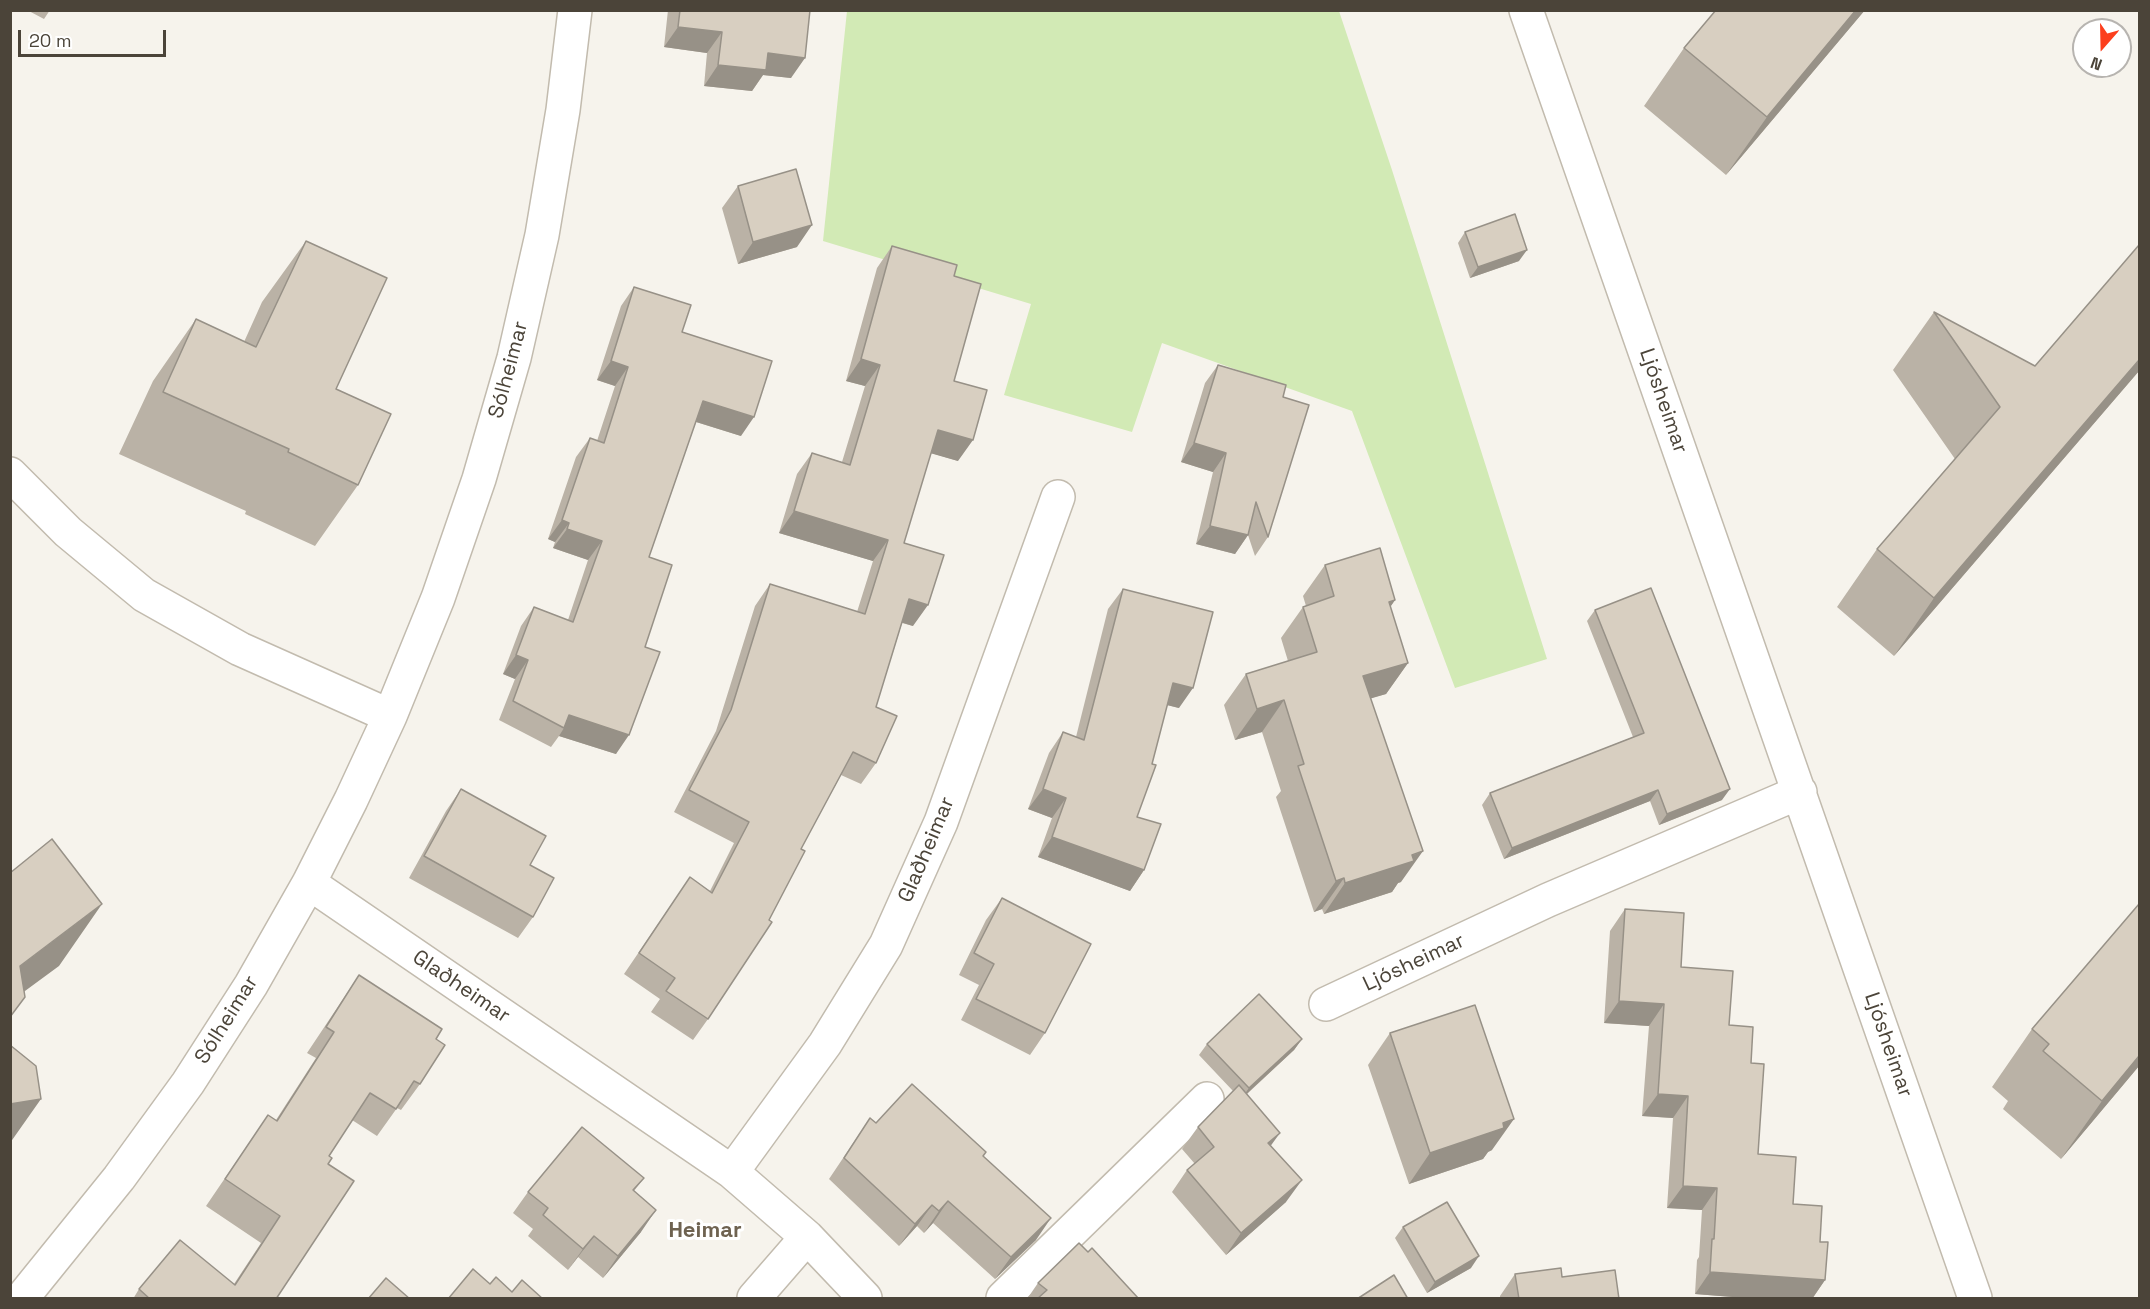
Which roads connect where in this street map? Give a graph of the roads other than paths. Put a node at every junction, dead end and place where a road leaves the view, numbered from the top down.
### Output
1 (575, 10) edge
2 (1526, 10) edge
3 (10, 474) edge
4 (1058, 497) dead end
5 (390, 716) junction
6 (1800, 792) junction
7 (309, 883) junction
8 (1326, 1004) dead end
9 (1207, 1098) dead end
10 (732, 1172) junction
11 (807, 1238) junction
12 (22, 1299) edge
13 (754, 1299) edge
14 (865, 1299) edge
15 (1003, 1299) edge
16 (1975, 1299) edge

1 - 5 street, Sólheimar
2 - 6 street, Ljósheimar
3 - 5 street
4 - 10 street, Glaðheimar
5 - 7 street, Sólheimar
6 - 8 street, Ljósheimar
6 - 16 street, Ljósheimar
7 - 10 street, Glaðheimar
7 - 12 street, Sólheimar
9 - 15 street
10 - 11 street, Glaðheimar
11 - 13 street
11 - 14 street, Glaðheimar

